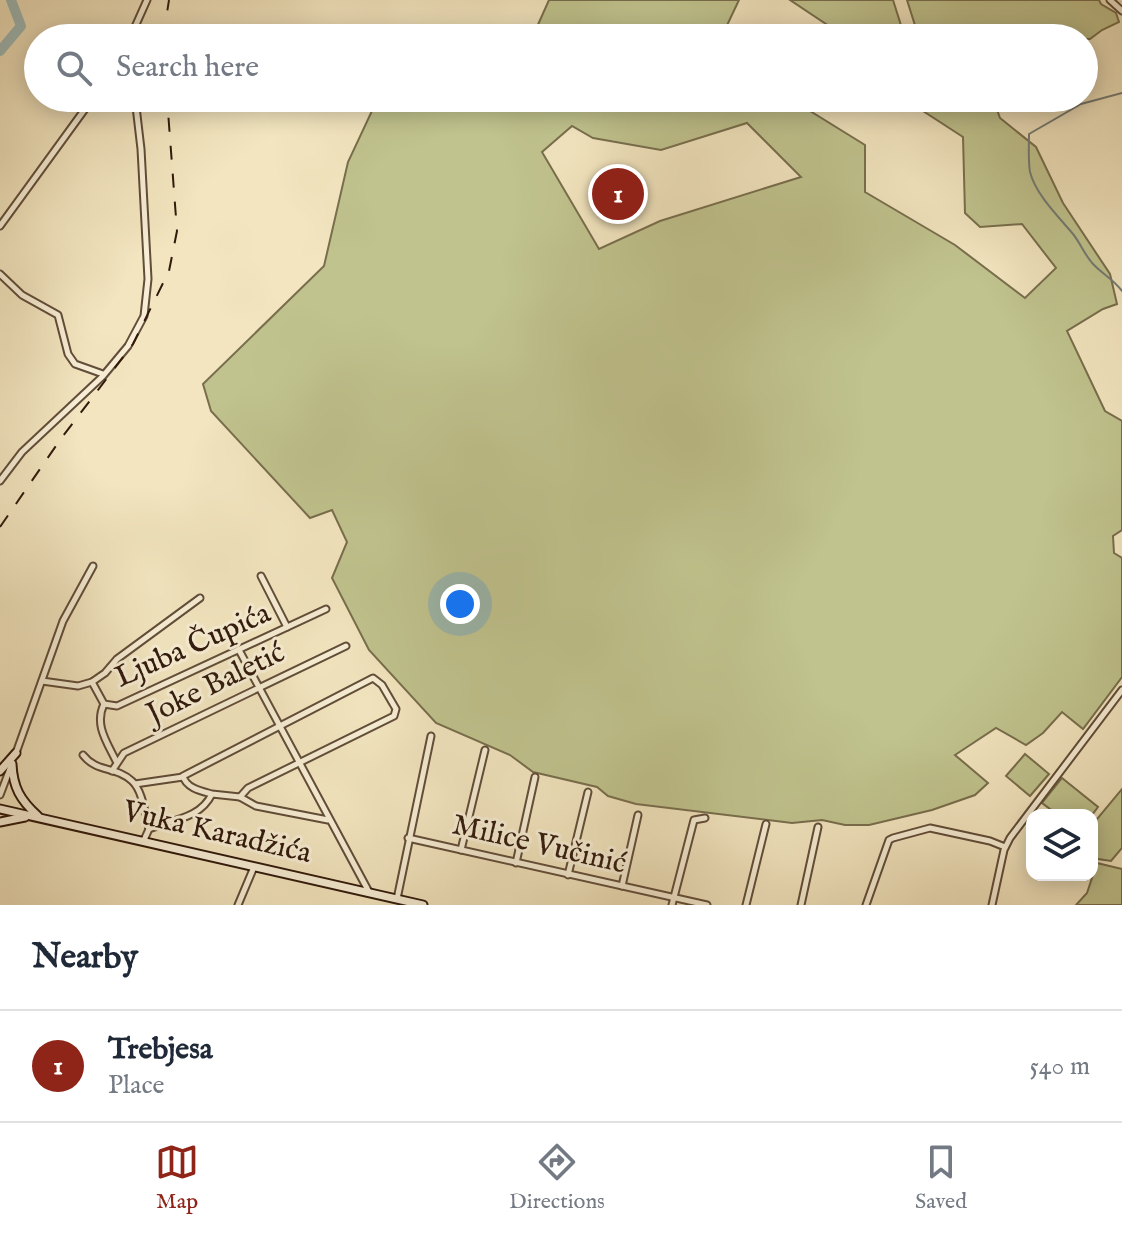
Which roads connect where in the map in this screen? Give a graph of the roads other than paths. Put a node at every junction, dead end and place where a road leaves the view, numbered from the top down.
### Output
1 (147, 0) edge
2 (1110, 0) edge
3 (1122, 11) edge
4 (136, 24) edge
5 (83, 112) edge
6 (137, 112) edge
7 (0, 226) edge
8 (0, 274) edge
9 (103, 374) junction
10 (0, 481) edge
11 (93, 566) dead end
12 (261, 576) dead end
13 (200, 598) dead end
14 (326, 609) dead end
15 (287, 627) junction
16 (346, 646) dead end
17 (239, 650) junction
18 (42, 681) junction
19 (92, 682) junction
20 (260, 688) junction
21 (1122, 690) edge
22 (104, 704) junction
23 (278, 727) junction
24 (431, 736) dead end
25 (485, 750) dead end
26 (16, 753) junction
27 (83, 755) dead end
28 (116, 761) junction
29 (297, 762) junction
30 (12, 764) junction
31 (0, 771) edge
32 (112, 771) junction
33 (183, 776) junction
34 (535, 777) dead end
35 (135, 784) junction
36 (588, 792) dead end
37 (212, 794) junction
38 (0, 795) edge
39 (240, 797) junction
40 (0, 809) edge
41 (638, 815) dead end
42 (40, 817) junction
43 (705, 818) dead end
44 (329, 820) junction
45 (0, 822) edge
46 (766, 824) dead end
47 (818, 827) dead end
48 (149, 829) junction
49 (408, 838) junction
50 (144, 840) junction
51 (1005, 847) junction
52 (461, 850) junction
53 (516, 863) junction
54 (254, 866) junction
55 (568, 875) junction
56 (622, 886) junction
57 (369, 893) junction
58 (397, 901) edge
59 (673, 901) edge
60 (238, 905) edge
61 (376, 905) edge
62 (423, 905) edge
63 (707, 905) edge
64 (746, 905) edge
65 (801, 905) edge
66 (866, 905) edge
67 (992, 905) edge

1 - 4 street
2 - 3 street
5 - 7 street
6 - 9 street
8 - 9 street
9 - 10 street
11 - 18 street
12 - 15 street
13 - 19 street
14 - 15 street, Ljuba Čupića
15 - 17 street, Ljuba Čupića
16 - 20 street, Joke Baletić
17 - 20 street
17 - 22 street, Ljuba Čupića
18 - 19 street, Ljuba Čupića
18 - 26 street
19 - 22 street, Ljuba Čupića
20 - 23 street
20 - 28 street, Joke Baletić
21 - 51 street
22 - 28 street
23 - 29 street
23 - 29 street
23 - 33 street
24 - 49 street
25 - 52 street
26 - 30 street
26 - 31 street
27 - 32 street
28 - 32 street
29 - 39 street
29 - 44 street
30 - 38 street
30 - 42 street
32 - 35 street
33 - 35 street
33 - 37 street
34 - 53 street
35 - 48 street
36 - 55 street
37 - 39 street
37 - 48 street
39 - 44 street
40 - 42 street, Vuka Karadžića
41 - 56 street
42 - 45 street
42 - 50 street, Vuka Karadžića
43 - 59 street
44 - 57 street
46 - 64 street
47 - 65 street
48 - 50 street
49 - 52 street, Milice Vučinić
49 - 58 street
50 - 54 street, Vuka Karadžića
51 - 66 street
51 - 67 street
52 - 53 street, Milice Vučinić
53 - 55 street, Milice Vučinić
54 - 57 street, Vuka Karadžića
54 - 60 street
55 - 56 street, Milice Vučinić
56 - 59 street, Milice Vučinić
57 - 58 street, Vuka Karadžića
57 - 61 street
58 - 62 street, Vuka Karadžića
59 - 63 street, Milice Vučinić

